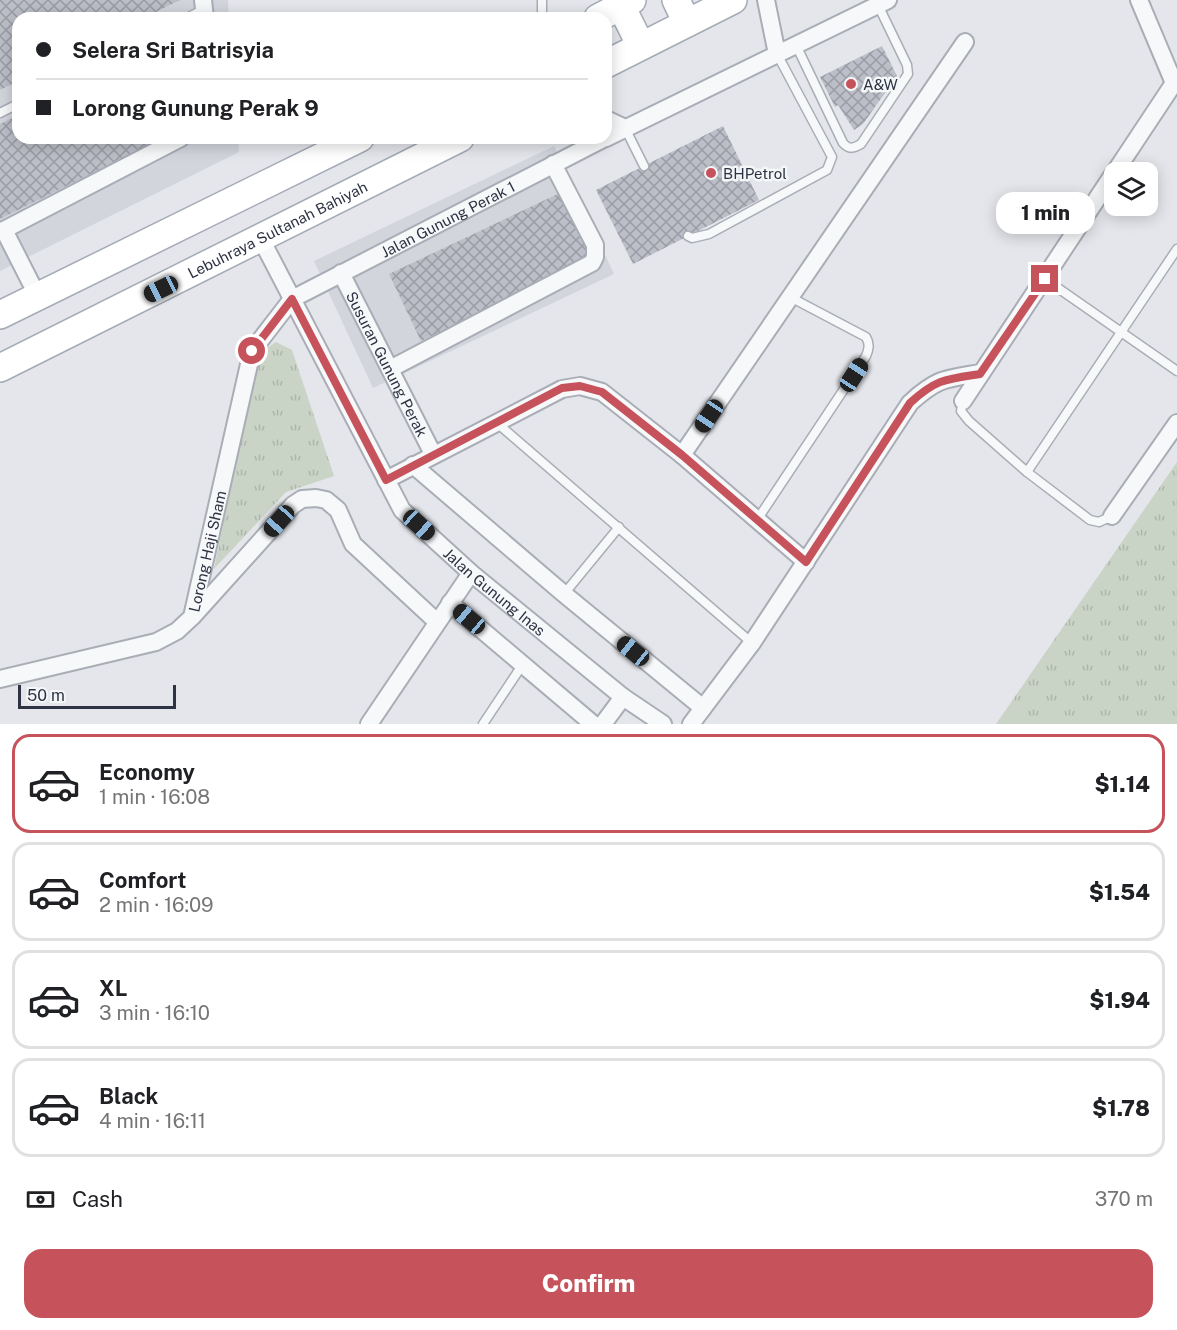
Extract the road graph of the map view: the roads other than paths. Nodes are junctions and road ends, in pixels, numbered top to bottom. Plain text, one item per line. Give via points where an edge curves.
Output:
1 (732, 0) edge
2 (766, 0) edge
3 (1139, 0) edge
4 (883, 2) edge
5 (617, 8) edge
6 (682, 11) edge
7 (965, 42) dead end
8 (796, 45) junction
9 (641, 46) junction
10 (777, 54) junction
11 (612, 61) edge
12 (1176, 84) edge
13 (612, 121) edge
14 (625, 128) junction
15 (612, 135) edge
16 (169, 144) edge
17 (348, 144) edge
18 (448, 144) edge
19 (594, 144) edge
20 (1123, 162) edge
21 (553, 164) junction
22 (644, 166) dead end
23 (1104, 190) edge
24 (2, 231) edge
25 (688, 236) dead end
26 (261, 239) junction
27 (1177, 249) edge
28 (341, 273) junction
29 (1045, 279) junction
30 (38, 297) junction
31 (790, 297) junction
32 (292, 299) junction
33 (0, 315) edge
34 (1122, 331) junction
35 (0, 368) edge
36 (390, 369) junction
37 (1177, 371) edge
38 (980, 374) junction
39 (963, 400) joint
40 (497, 422) junction
41 (1177, 423) edge
42 (433, 454) junction
43 (682, 455) junction
44 (413, 465) junction
45 (1027, 472) junction
46 (386, 480) junction
47 (1112, 516) joint
48 (757, 520) junction
49 (619, 527) junction
50 (806, 562) junction
51 (471, 573) junction
52 (564, 594) junction
53 (450, 603) junction
54 (192, 617) junction
55 (437, 622) junction
56 (752, 643) junction
57 (523, 664) junction
58 (0, 679) edge
59 (623, 696) junction
60 (703, 708) junction
61 (369, 724) edge
62 (483, 724) edge
63 (593, 724) edge
64 (603, 724) edge
65 (663, 724) edge
66 (691, 724) edge

1 - 6 main road
2 - 10 street
3 - 12 street
4 - 8 street, Jalan Gunung Perak 1
4 - 8 lane via 908,74 861,144 854,148 843,143
5 - 9 main road
6 - 9 main road
7 - 31 street
8 - 10 street, Jalan Gunung Perak 1
9 - 11 main road
10 - 14 street, Jalan Gunung Perak 1
10 - 25 lane via 832,157 827,170 709,234
12 - 20 street
13 - 14 street
14 - 15 street, Jalan Gunung Perak 1
14 - 22 lane
16 - 24 street
17 - 30 main road
18 - 26 main road, Lebuhraya Sultanah Bahiyah
19 - 21 street, Jalan Gunung Perak 1
21 - 28 street, Jalan Gunung Perak 1
21 - 36 street via 595,245 596,257
23 - 29 street
24 - 30 street
26 - 32 street, Jalan Gunung Inas
26 - 35 main road, Lebuhraya Sultanah Bahiyah
27 - 34 lane
28 - 32 street, Jalan Gunung Perak 1
28 - 36 street, Susuran Gunung Perak
29 - 34 lane
29 - 38 street
30 - 33 main road
31 - 43 street
31 - 48 lane via 866,337 869,349
32 - 46 street, Jalan Gunung Inas
32 - 54 street, Lorong Haji Sham via 252,351
34 - 37 lane
34 - 45 lane
36 - 42 street, Susuran Gunung Perak
38 - 39 street
38 - 50 street via 942,380 910,403
39 - 45 lane via 962,411 969,421
40 - 42 street
40 - 43 street via 562,388 580,386 602,392
40 - 49 lane
41 - 47 street
42 - 44 street
43 - 48 street
44 - 46 street
44 - 52 street
45 - 47 lane via 1090,520 1099,522
46 - 51 street, Jalan Gunung Inas via 402,510
48 - 50 street
49 - 52 lane
49 - 56 lane
50 - 56 street
51 - 53 street
51 - 59 street, Jalan Gunung Inas
52 - 60 street
53 - 55 street
53 - 57 street
54 - 55 street via 293,505 302,499 316,498 326,500 338,510 353,544
54 - 58 street, Lorong Haji Sham via 156,642
55 - 61 street
56 - 60 street
57 - 62 lane
57 - 63 street
59 - 64 street
59 - 65 street, Jalan Gunung Inas
60 - 66 street

